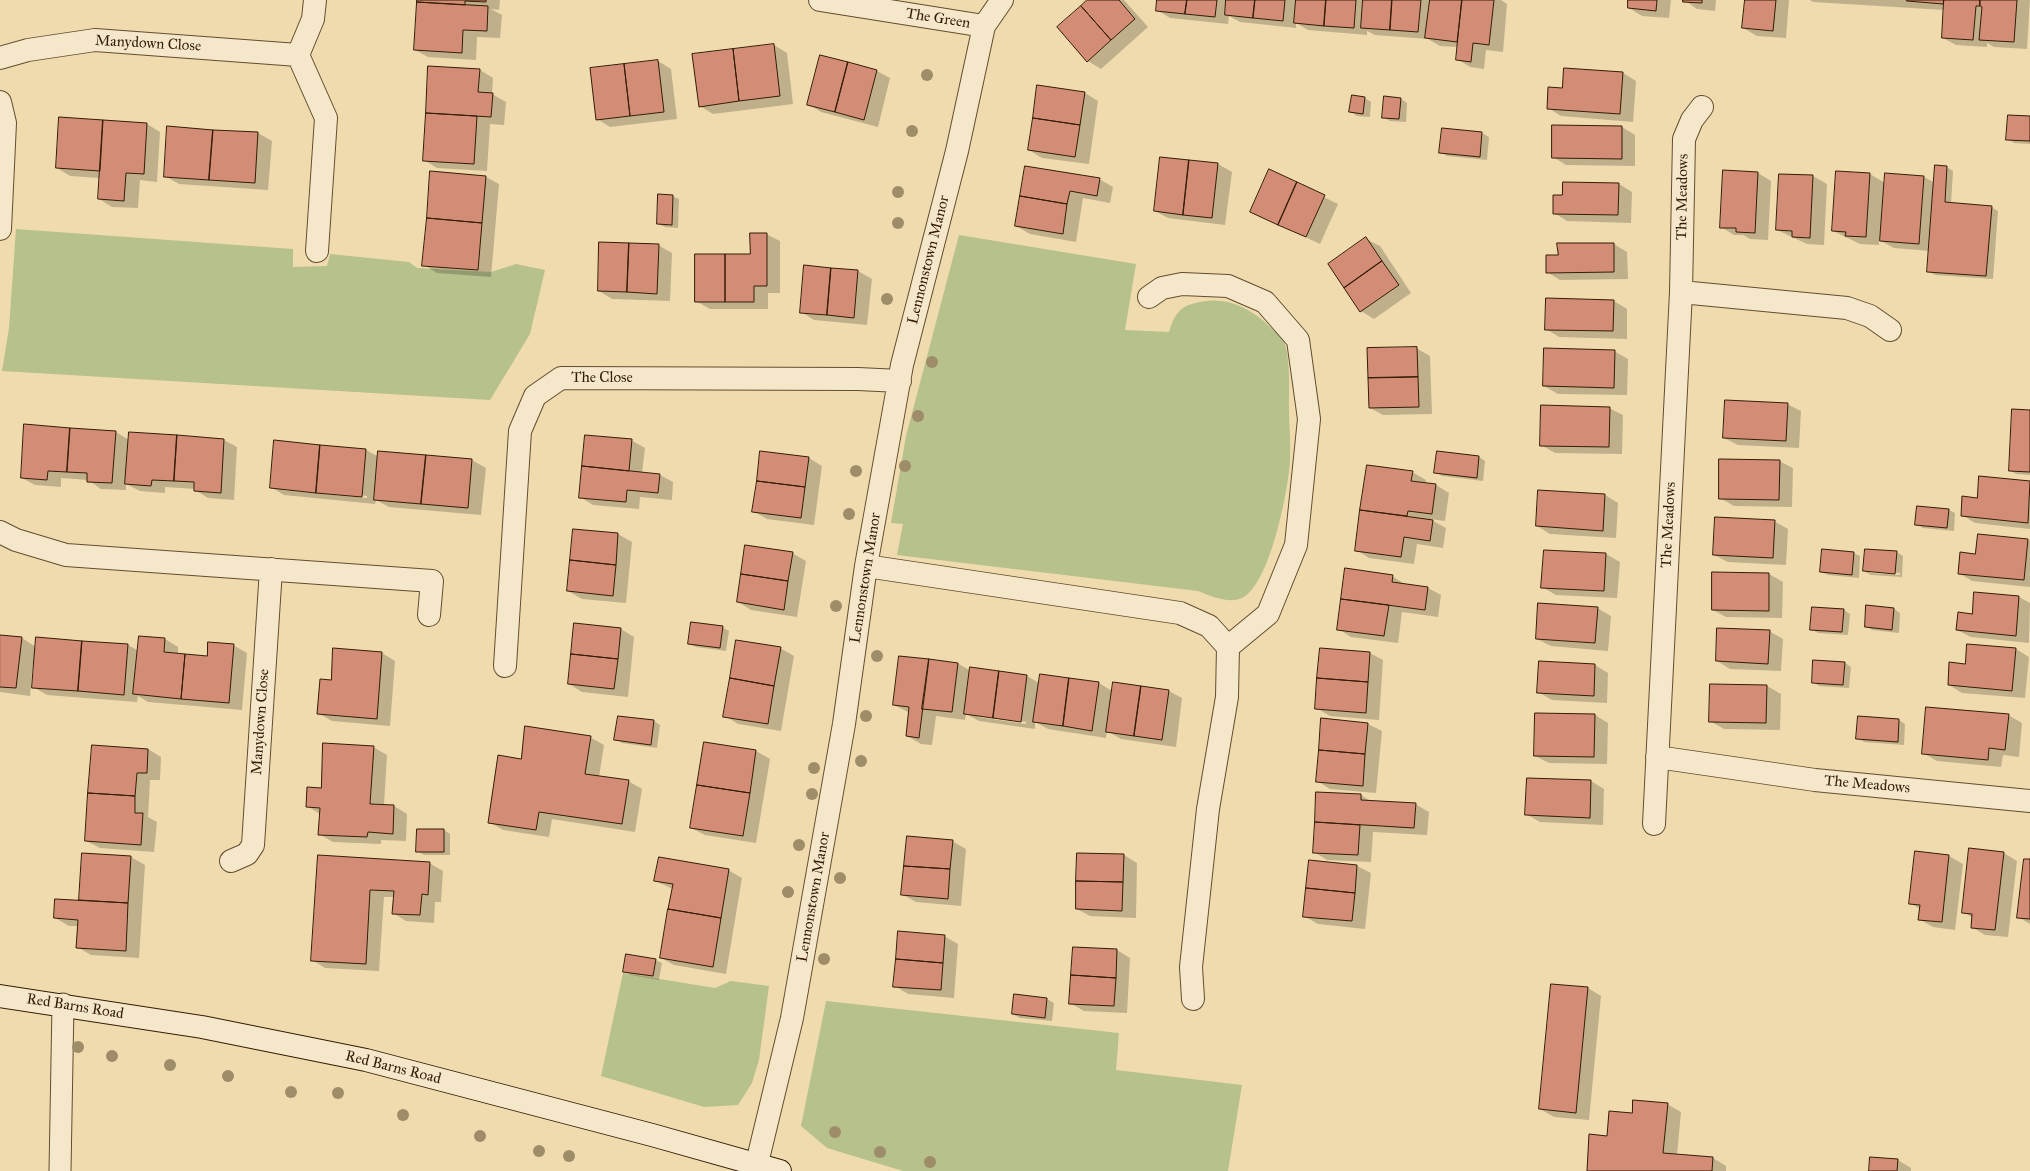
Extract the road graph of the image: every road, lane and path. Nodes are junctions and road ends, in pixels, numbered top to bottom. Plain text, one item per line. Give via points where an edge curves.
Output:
1 (315, 0) edge
2 (820, 0) edge
3 (1002, 0) edge
4 (984, 26) junction
5 (298, 55) junction
6 (0, 58) edge
7 (0, 102) edge
8 (1702, 107) dead end
9 (0, 229) edge
10 (317, 251) dead end
11 (1681, 292) junction
12 (1149, 296) dead end
13 (1890, 330) dead end
14 (900, 381) junction
15 (0, 532) edge
16 (866, 566) junction
17 (271, 569) junction
18 (429, 614) dead end
19 (1228, 647) junction
20 (505, 666) dead end
21 (1657, 757) junction
22 (2030, 802) edge
23 (1654, 824) dead end
24 (231, 862) dead end
25 (0, 996) edge
26 (1193, 999) dead end
27 (63, 1004) junction
28 (757, 1163) junction
29 (60, 1171) edge
30 (780, 1171) edge

1 - 5 street via 314,19
2 - 4 street, The Green
3 - 4 street, Lennonstown Manor
4 - 14 street, Lennonstown Manor via 957,151
5 - 6 street, Manydown Close via 95,40 28,50
5 - 10 street via 326,118
7 - 9 street via 5,123
8 - 11 street, The Meadows via 1692,120 1684,139
11 - 13 street via 1847,308 1870,316
11 - 21 street, The Meadows
12 - 19 street via 1162,288 1182,284 1228,286 1265,302 1298,340 1309,419 1296,545 1268,614
14 - 16 street, Lennonstown Manor
14 - 20 street, The Close via 561,378 535,396 520,431
15 - 17 street via 16,540 66,555
16 - 19 street via 1180,613 1209,626
16 - 28 street, Lennonstown Manor via 844,724 794,1011
17 - 18 street via 432,581
17 - 24 street, Manydown Close via 253,845 247,854
19 - 26 street via 1227,697 1208,809 1191,967
21 - 22 street, The Meadows via 1815,780
21 - 23 street, The Meadows
25 - 27 street, Red Barns Road
27 - 28 street, Red Barns Road via 202,1027 366,1060
27 - 29 lane
28 - 30 street, Red Barns Road

